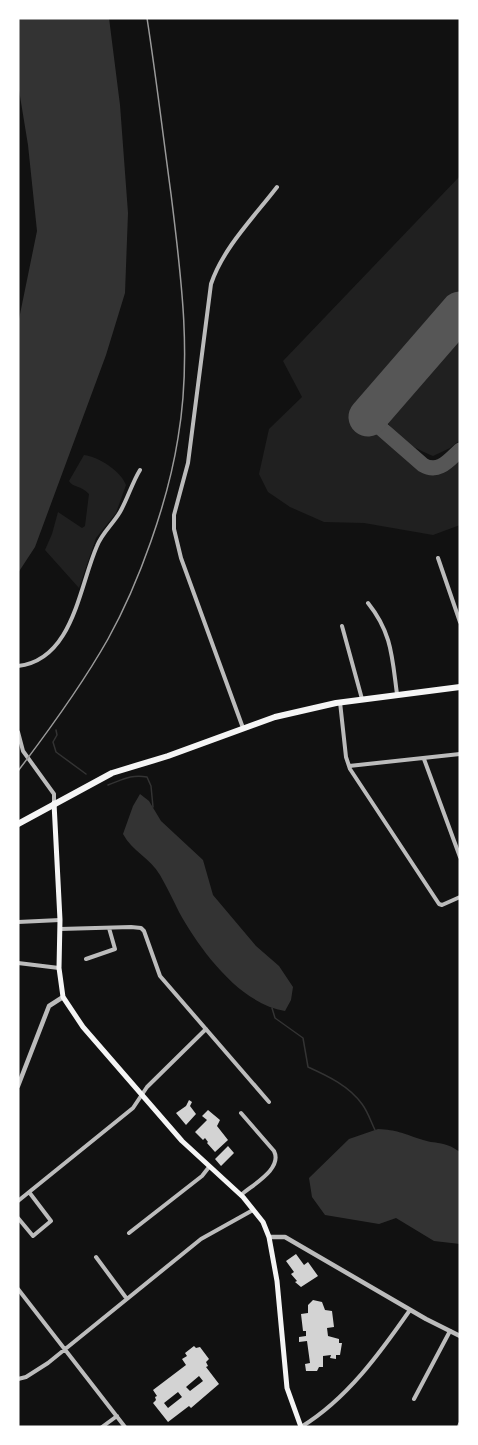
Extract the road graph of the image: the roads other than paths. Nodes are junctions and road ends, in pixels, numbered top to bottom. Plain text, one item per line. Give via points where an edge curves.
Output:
1 (277, 187) dead end
2 (140, 470) dead end
3 (438, 558) dead end
4 (368, 603) dead end
5 (460, 622) edge
6 (342, 626) dead end
7 (18, 666) edge
8 (460, 687) edge
9 (397, 694) junction
10 (362, 699) junction
11 (340, 702) junction
12 (243, 728) junction
13 (18, 732) edge
14 (19, 741) edge
15 (460, 754) edge
16 (424, 759) junction
17 (349, 766) junction
18 (54, 803) junction
19 (18, 824) edge
20 (460, 857) edge
21 (460, 897) edge
22 (60, 920) junction
23 (18, 922) edge
24 (108, 928) junction
25 (60, 929) junction
26 (86, 959) dead end
27 (18, 963) edge
28 (59, 968) junction
29 (63, 997) junction
30 (206, 1029) junction
31 (20, 1072) edge
32 (18, 1086) edge
33 (143, 1095) junction
34 (269, 1102) dead end
35 (241, 1113) dead end
36 (209, 1167) junction
37 (29, 1192) junction
38 (240, 1195) junction
39 (18, 1201) edge
40 (254, 1209) junction
41 (18, 1218) edge
42 (129, 1233) dead end
43 (269, 1237) junction
44 (96, 1257) dead end
45 (18, 1289) edge
46 (128, 1299) junction
47 (411, 1310) junction
48 (450, 1331) junction
49 (460, 1336) edge
50 (66, 1349) junction
51 (18, 1378) edge
52 (414, 1399) dead end
53 (117, 1416) junction
54 (102, 1427) edge
55 (125, 1427) edge
56 (301, 1427) edge

1 - 12 street via 224,257 212,284 188,463 174,515 181,558
2 - 7 street via 119,514 97,544 60,642 39,660
3 - 5 street
4 - 9 street via 389,639
6 - 10 street
8 - 9 highway
9 - 10 highway
10 - 11 highway
11 - 12 highway
11 - 17 street
12 - 18 highway via 118,770
13 - 14 street
14 - 18 street via 54,794
15 - 16 street
16 - 17 street
16 - 20 street
17 - 21 street via 439,904
18 - 19 highway
18 - 22 main road
22 - 23 street
22 - 25 main road
24 - 25 street
24 - 26 street via 115,949
24 - 30 street via 137,927 144,931 160,976
25 - 28 main road
27 - 28 street
28 - 29 main road
29 - 31 street via 49,1006
29 - 33 main road via 83,1027
30 - 33 street
30 - 34 street
31 - 32 street
33 - 36 main road
33 - 37 street via 120,1119
35 - 38 street via 274,1151 276,1159 273,1167
36 - 38 main road
36 - 42 street
37 - 39 street
37 - 41 street via 51,1221 33,1236
38 - 40 main road
40 - 43 main road
40 - 46 street via 201,1239
43 - 47 street via 285,1237
43 - 56 main road via 279,1293 287,1388
44 - 46 street
45 - 50 street
46 - 50 street
47 - 48 street
47 - 56 street via 350,1387
48 - 49 street
48 - 52 street
50 - 51 street via 35,1372
50 - 53 street
53 - 54 street
53 - 55 street

